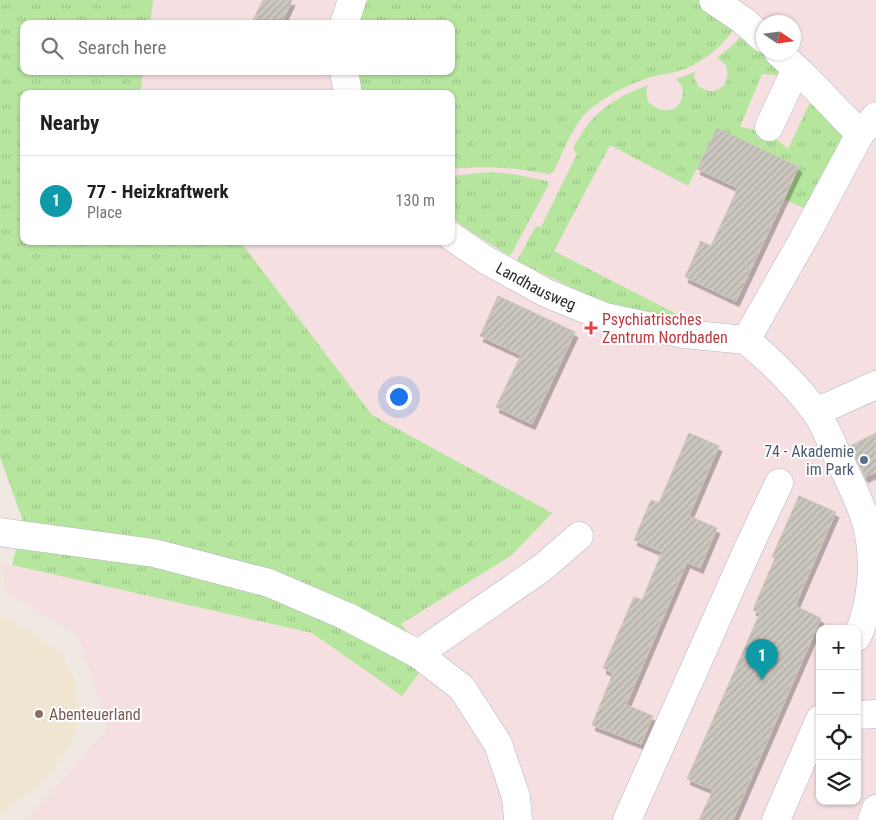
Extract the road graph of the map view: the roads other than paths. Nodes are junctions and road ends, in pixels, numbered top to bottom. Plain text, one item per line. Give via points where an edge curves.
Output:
1 (352, 0) edge
2 (713, 0) edge
3 (345, 20) edge
4 (756, 32) edge
5 (787, 61) edge
6 (345, 75) edge
7 (347, 90) edge
8 (868, 125) edge
9 (769, 127) dead end
10 (455, 239) edge
11 (746, 340) junction
12 (876, 385) edge
13 (816, 412) junction
14 (779, 483) dead end
15 (0, 532) edge
16 (579, 536) dead end
17 (861, 626) edge
18 (418, 654) junction
19 (876, 714) edge
20 (861, 715) edge
21 (816, 727) edge
22 (876, 809) edge
23 (518, 820) edge
24 (627, 820) edge
25 (776, 820) edge
26 (872, 820) edge

1 - 3 lane
2 - 4 lane
5 - 8 lane
5 - 9 lane
6 - 7 lane
8 - 11 lane
10 - 11 lane, Landhausweg via 546,293 605,317 684,334
11 - 13 lane
12 - 13 lane
13 - 17 lane via 867,523 871,589
14 - 24 lane
15 - 18 lane via 154,553 270,583 346,616
16 - 18 lane via 542,568
18 - 23 lane via 462,688 498,744 516,797
19 - 20 lane
21 - 25 lane
22 - 26 lane

